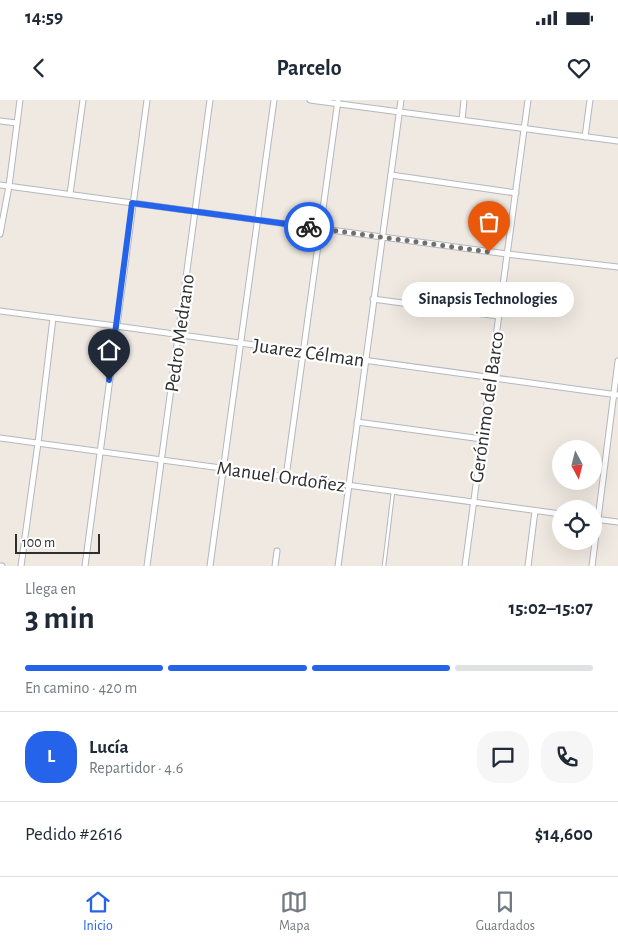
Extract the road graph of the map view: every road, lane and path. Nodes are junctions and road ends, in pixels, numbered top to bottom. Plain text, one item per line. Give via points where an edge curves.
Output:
1 (20, 100) edge
2 (83, 100) edge
3 (147, 100) edge
4 (210, 100) edge
5 (274, 100) edge
6 (310, 100) edge
7 (401, 100) edge
8 (464, 100) edge
9 (528, 100) edge
10 (590, 100) edge
11 (337, 102) edge
12 (399, 112) junction
13 (462, 120) junction
14 (0, 121) edge
15 (17, 123) junction
16 (524, 129) junction
17 (585, 137) junction
18 (618, 141) edge
19 (391, 174) junction
20 (0, 185) edge
21 (9, 186) junction
22 (516, 193) junction
23 (70, 194) junction
24 (132, 203) junction
25 (195, 211) junction
26 (258, 219) junction
27 (320, 228) junction
28 (0, 234) edge
29 (382, 237) junction
30 (507, 254) junction
31 (618, 268) edge
32 (374, 299) junction
33 (0, 311) edge
34 (498, 316) junction
35 (53, 318) junction
36 (116, 326) junction
37 (179, 335) junction
38 (241, 343) junction
39 (303, 352) junction
40 (365, 360) junction
41 (618, 361) edge
42 (491, 378) junction
43 (616, 395) edge
44 (357, 422) junction
45 (0, 438) edge
46 (482, 440) junction
47 (38, 443) junction
48 (100, 452) junction
49 (162, 460) junction
50 (224, 468) junction
51 (286, 477) junction
52 (349, 486) junction
53 (393, 492) junction
54 (599, 500) edge
55 (473, 502) junction
56 (535, 511) junction
57 (552, 513) edge
58 (602, 520) edge
59 (618, 522) edge
60 (277, 550) dead end
61 (593, 550) edge
62 (21, 566) edge
63 (85, 566) edge
64 (147, 566) edge
65 (210, 566) edge
66 (275, 566) edge
67 (338, 566) edge
68 (384, 566) edge
69 (465, 566) edge
70 (528, 566) edge
71 (592, 566) edge

1 - 15 street
2 - 23 street
3 - 24 street
4 - 25 street, Pedro Medrano
5 - 26 street
6 - 11 street
7 - 12 street
8 - 13 street
9 - 16 street, Gerónimo del Barco
10 - 17 street
11 - 12 street
11 - 27 street
12 - 13 street
12 - 19 street
13 - 16 street
14 - 15 street
15 - 21 street
16 - 17 street
16 - 22 street, Gerónimo del Barco
17 - 18 street
19 - 22 street
19 - 29 street
20 - 21 street
21 - 23 street
21 - 28 street
22 - 30 street, Gerónimo del Barco
23 - 24 street
24 - 25 street
24 - 36 street
25 - 26 street
25 - 37 street, Pedro Medrano
26 - 27 street
26 - 38 street
27 - 29 street
27 - 39 street
29 - 30 street
29 - 32 street
30 - 31 street
30 - 34 street, Gerónimo del Barco
32 - 34 street
32 - 40 street
33 - 35 street, Juarez Célman
34 - 42 street, Gerónimo del Barco
35 - 36 street, Juarez Célman
35 - 47 street
36 - 37 street, Juarez Célman
36 - 48 street
37 - 38 street, Juarez Célman
37 - 49 street, Pedro Medrano
38 - 39 street, Juarez Célman
38 - 50 street
39 - 40 street, Juarez Célman
39 - 51 street
40 - 42 street, Juarez Célman
40 - 44 street
41 - 43 street
42 - 43 street, Juarez Célman
42 - 46 street, Gerónimo del Barco
43 - 54 street
44 - 46 street
44 - 52 street
45 - 47 street, Manuel Ordoñez
46 - 55 street, Gerónimo del Barco
47 - 48 street, Manuel Ordoñez
47 - 62 street
48 - 49 street, Manuel Ordoñez
48 - 63 street
49 - 50 street, Manuel Ordoñez
49 - 64 street, Pedro Medrano
50 - 51 street, Manuel Ordoñez
50 - 65 street
51 - 52 street, Manuel Ordoñez
52 - 53 street, Manuel Ordoñez
52 - 67 street
53 - 55 street, Manuel Ordoñez
53 - 68 lane
55 - 56 street, Manuel Ordoñez
55 - 69 street, Gerónimo del Barco
56 - 57 street, Manuel Ordoñez
56 - 70 street
58 - 59 street
60 - 66 street
61 - 71 street

